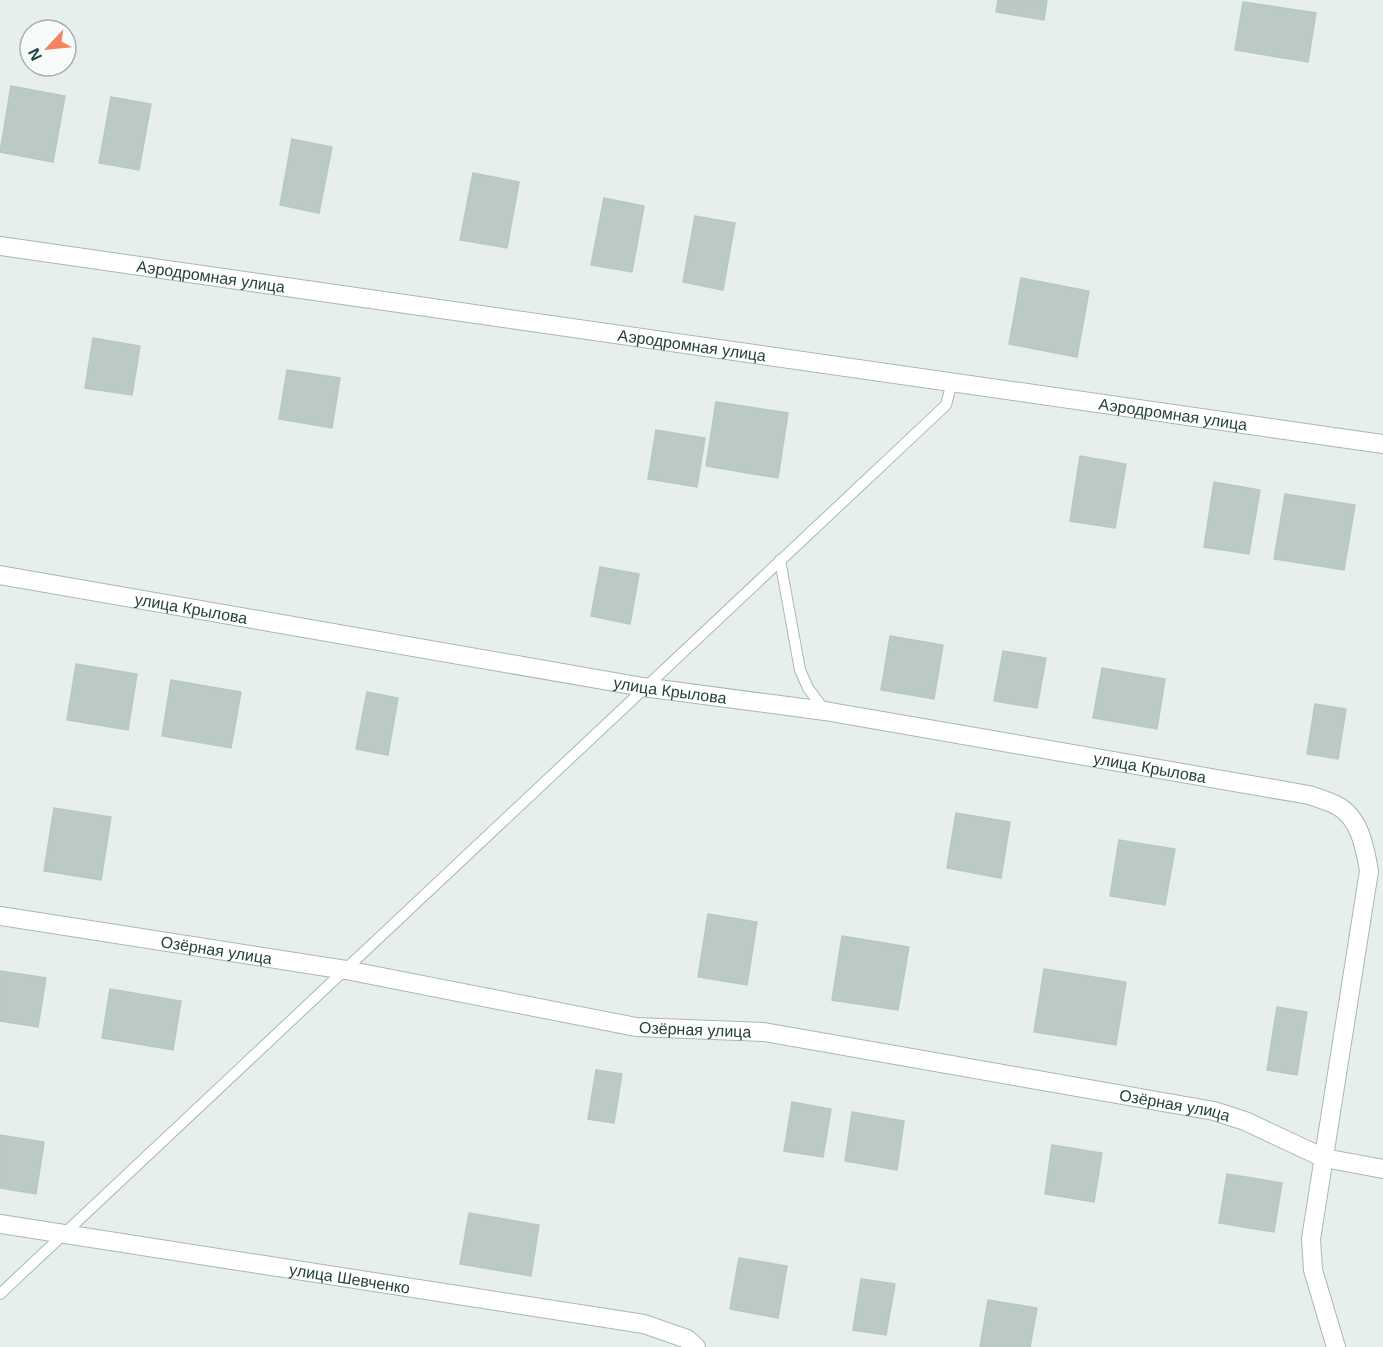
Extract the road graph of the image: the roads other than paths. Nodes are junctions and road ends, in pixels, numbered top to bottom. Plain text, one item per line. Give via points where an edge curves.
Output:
1 (0, 246) edge
2 (952, 382) junction
3 (1383, 444) edge
4 (780, 560) junction
5 (0, 575) edge
6 (643, 687) junction
7 (825, 711) junction
8 (0, 916) edge
9 (346, 970) junction
10 (1324, 1158) junction
11 (1383, 1169) edge
12 (0, 1224) edge
13 (62, 1234) junction
14 (0, 1294) edge
15 (696, 1347) edge
16 (1336, 1347) edge

1 - 2 street, Аэродромная улица
2 - 3 street, Аэродромная улица
2 - 4 lane via 946,405
4 - 6 lane
4 - 7 lane via 800,670
5 - 6 street, улица Крылова
6 - 7 street, улица Крылова
6 - 9 lane
7 - 10 street, улица Крылова via 1309,795 1338,805 1354,821 1370,871
8 - 9 street, Озёрная улица
9 - 10 street, Озёрная улица via 636,1026 764,1032 1214,1112 1245,1121
9 - 13 lane
10 - 11 street, Озёрная улица
10 - 16 street via 1311,1249 1313,1270
12 - 13 street, улица Шевченко
13 - 14 lane
13 - 15 street, улица Шевченко via 644,1324 687,1339

